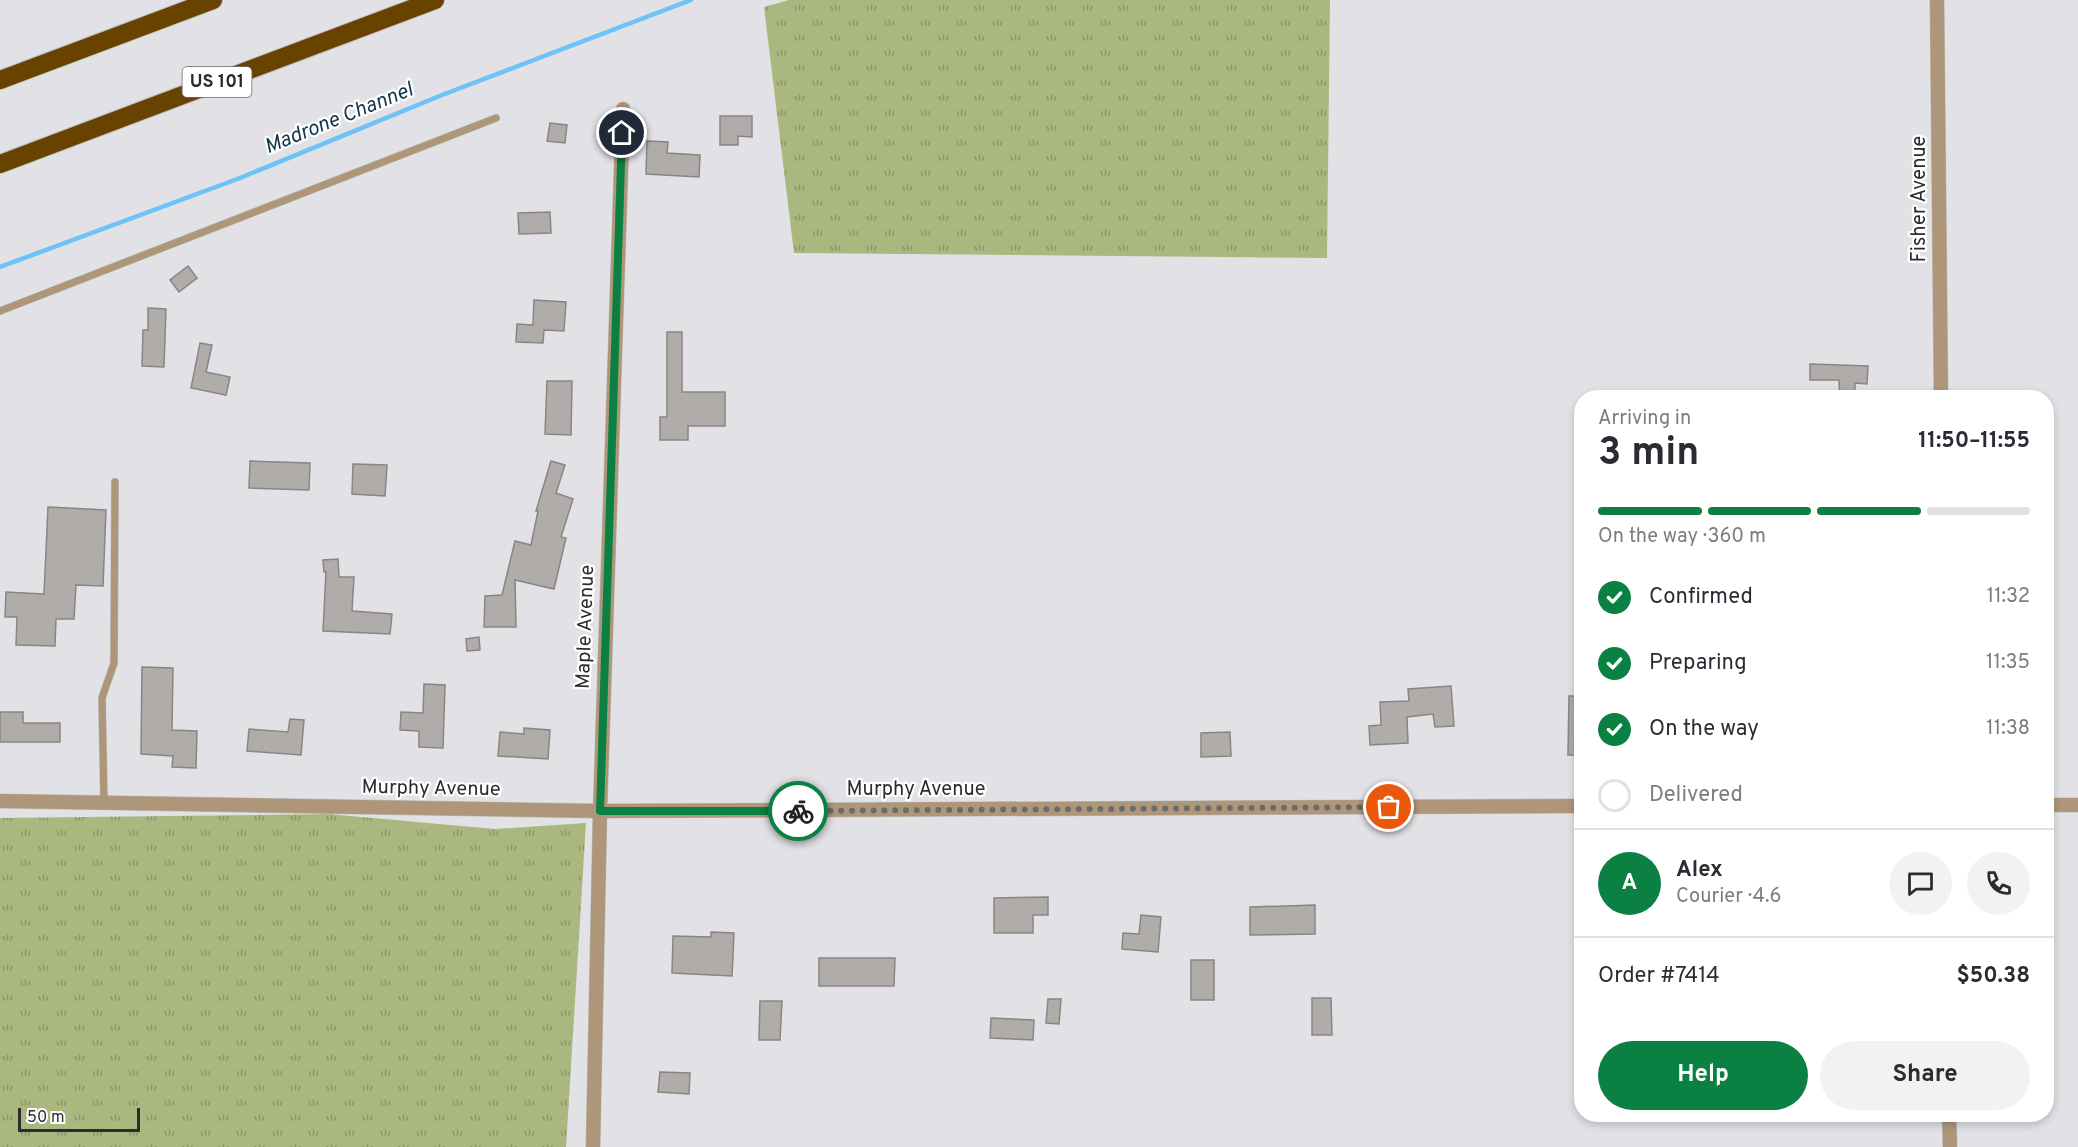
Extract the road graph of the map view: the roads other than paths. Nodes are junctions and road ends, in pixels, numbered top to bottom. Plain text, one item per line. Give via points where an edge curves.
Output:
1 (213, 0) edge
2 (435, 0) edge
3 (1937, 0) edge
4 (0, 80) edge
5 (623, 109) dead end
6 (496, 118) dead end
7 (0, 164) edge
8 (0, 311) edge
9 (1941, 390) edge
10 (115, 482) dead end
11 (0, 801) edge
12 (104, 803) junction
13 (2054, 805) edge
14 (2078, 805) edge
15 (1574, 806) edge
16 (600, 811) junction
17 (1949, 1122) edge
18 (593, 1147) edge
19 (1950, 1147) edge

1 - 4 highway
2 - 7 highway, US 101
3 - 9 street, Fisher Avenue
5 - 16 street, Maple Avenue
6 - 8 lane
10 - 12 lane via 114,663 102,698
11 - 12 street, Murphy Avenue
12 - 16 street, Murphy Avenue
13 - 14 street
15 - 16 street, Murphy Avenue
16 - 18 street, Maple Avenue
17 - 19 street

